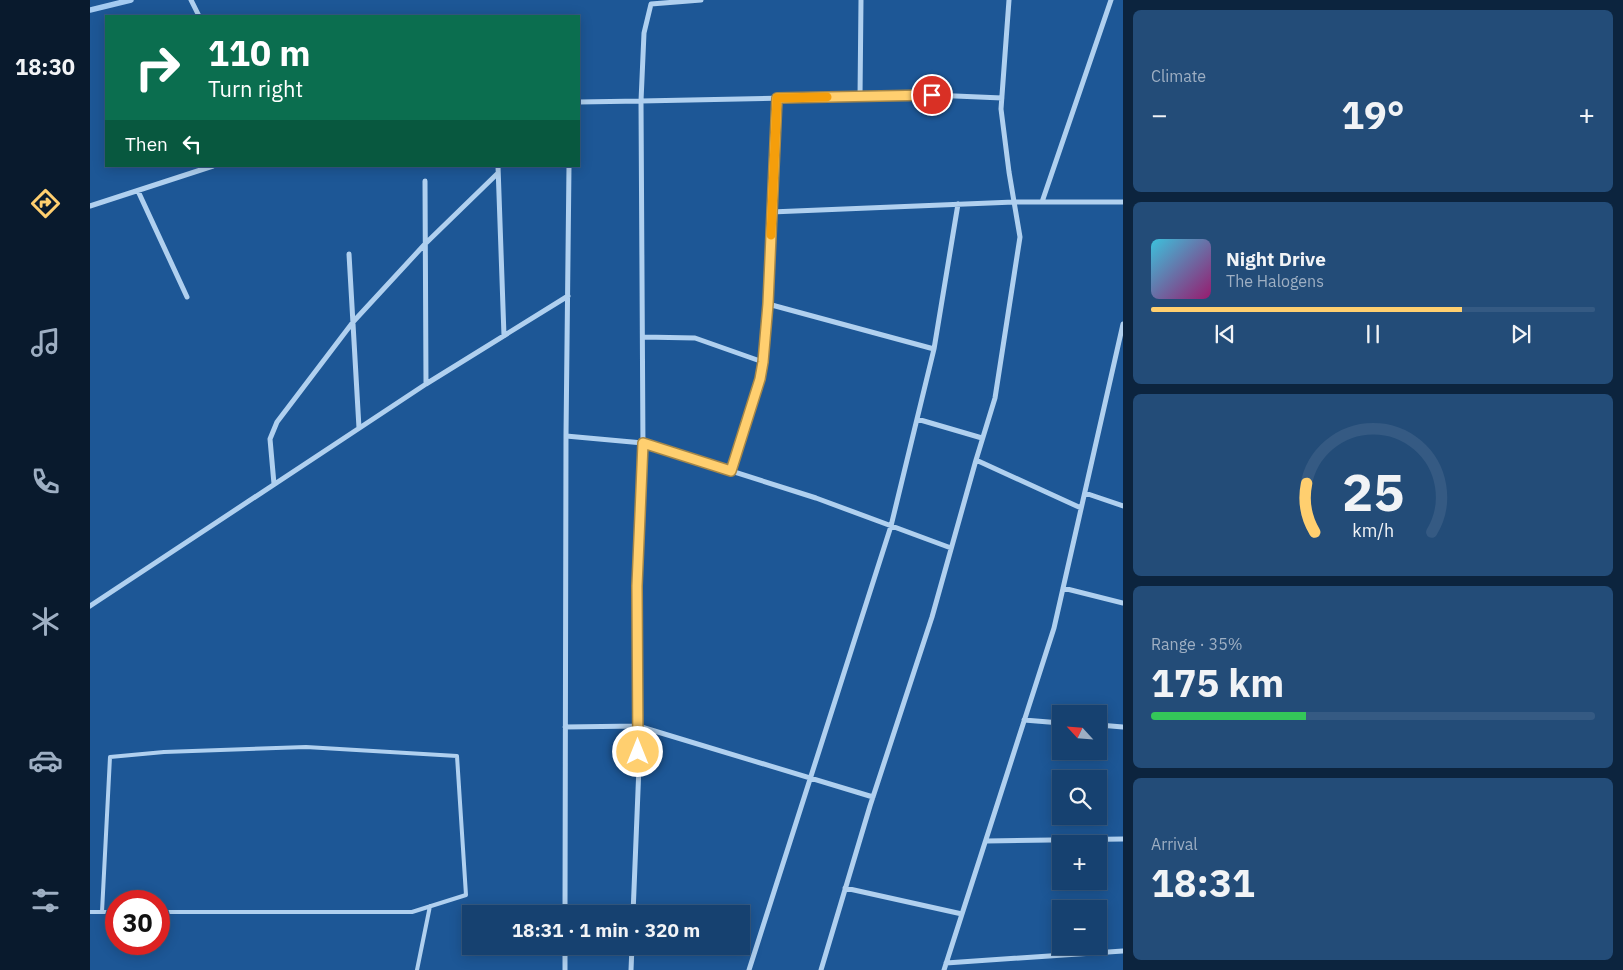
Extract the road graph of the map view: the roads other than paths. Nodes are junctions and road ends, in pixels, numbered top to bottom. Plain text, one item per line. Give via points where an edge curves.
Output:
1 (191, 0) edge
2 (701, 0) edge
3 (861, 0) edge
4 (1009, 0) edge
5 (1111, 0) edge
6 (198, 15) edge
7 (860, 97) junction
8 (777, 98) junction
9 (1002, 98) junction
10 (641, 101) junction
11 (580, 102) edge
12 (210, 167) edge
13 (498, 167) edge
14 (569, 167) edge
15 (498, 173) junction
16 (425, 181) dead end
17 (138, 191) junction
18 (1014, 202) junction
19 (1042, 202) junction
20 (1123, 202) edge
21 (958, 204) junction
22 (90, 206) edge
23 (771, 212) junction
24 (425, 244) junction
25 (349, 254) dead end
26 (568, 296) junction
27 (187, 297) dead end
28 (768, 304) junction
29 (353, 322) junction
30 (1123, 324) edge
31 (504, 336) junction
32 (643, 337) junction
33 (934, 349) junction
34 (763, 362) junction
35 (426, 384) junction
36 (917, 420) junction
37 (359, 428) junction
38 (566, 436) junction
39 (982, 438) junction
40 (643, 443) junction
41 (976, 460) junction
42 (731, 471) junction
43 (274, 484) junction
44 (1085, 493) junction
45 (1123, 506) edge
46 (1081, 508) junction
47 (891, 526) junction
48 (951, 548) junction
49 (1063, 588) junction
50 (1123, 604) edge
51 (90, 606) edge
52 (1024, 720) junction
53 (1052, 722) edge
54 (638, 726) junction
55 (1108, 726) edge
56 (565, 727) junction
57 (1123, 727) edge
58 (810, 778) junction
59 (873, 797) junction
60 (1123, 840) edge
61 (986, 841) junction
62 (845, 888) junction
63 (565, 905) edge
64 (633, 905) edge
65 (430, 906) junction
66 (90, 912) edge
67 (102, 912) joint
68 (170, 912) edge
69 (962, 914) junction
70 (1123, 951) edge
71 (565, 955) edge
72 (632, 955) edge
73 (946, 963) junction
74 (417, 970) edge
75 (565, 970) edge
76 (631, 970) edge
77 (749, 970) edge
78 (821, 970) edge
79 (944, 970) edge

1 - 6 street
2 - 10 street via 650,4 644,33
3 - 7 street
4 - 9 street
5 - 19 street
7 - 8 street
7 - 9 street via 932,95
8 - 10 street
8 - 23 street
9 - 18 street
10 - 11 street
10 - 32 street
12 - 17 street
13 - 15 street
14 - 26 street
15 - 24 street
15 - 31 street
16 - 24 street
17 - 22 street
17 - 27 street
18 - 19 street
18 - 21 street
18 - 39 street via 1020,237 995,398
19 - 20 street
21 - 23 street
21 - 33 street
23 - 28 street
24 - 29 street
24 - 35 street
25 - 29 street
26 - 31 street
26 - 38 street
28 - 33 street
28 - 34 street
29 - 37 street
29 - 43 street via 277,422 270,440
30 - 44 street
31 - 35 street
32 - 34 street via 695,338
32 - 40 street
33 - 36 street
34 - 42 street
35 - 37 street
36 - 39 street
36 - 47 street
37 - 43 street
38 - 40 street
38 - 56 street
39 - 41 street
40 - 42 street
40 - 54 street via 637,586
41 - 46 street
41 - 48 street
42 - 47 street
43 - 51 street
44 - 45 street
44 - 46 street
46 - 49 street
47 - 48 street
47 - 58 street
48 - 59 street
49 - 50 street
49 - 52 street via 1054,628
52 - 53 street
52 - 61 street
54 - 56 street
54 - 58 street
54 - 64 street
55 - 57 street
56 - 63 street
58 - 59 street
58 - 77 street
59 - 62 street
60 - 61 street
61 - 69 street
62 - 69 street
62 - 78 street
65 - 67 lane via 466,895 457,756 306,747 110,757
65 - 68 lane via 412,912
65 - 74 lane
66 - 67 lane
69 - 73 street
70 - 73 street
71 - 75 street
72 - 76 street
73 - 79 street

